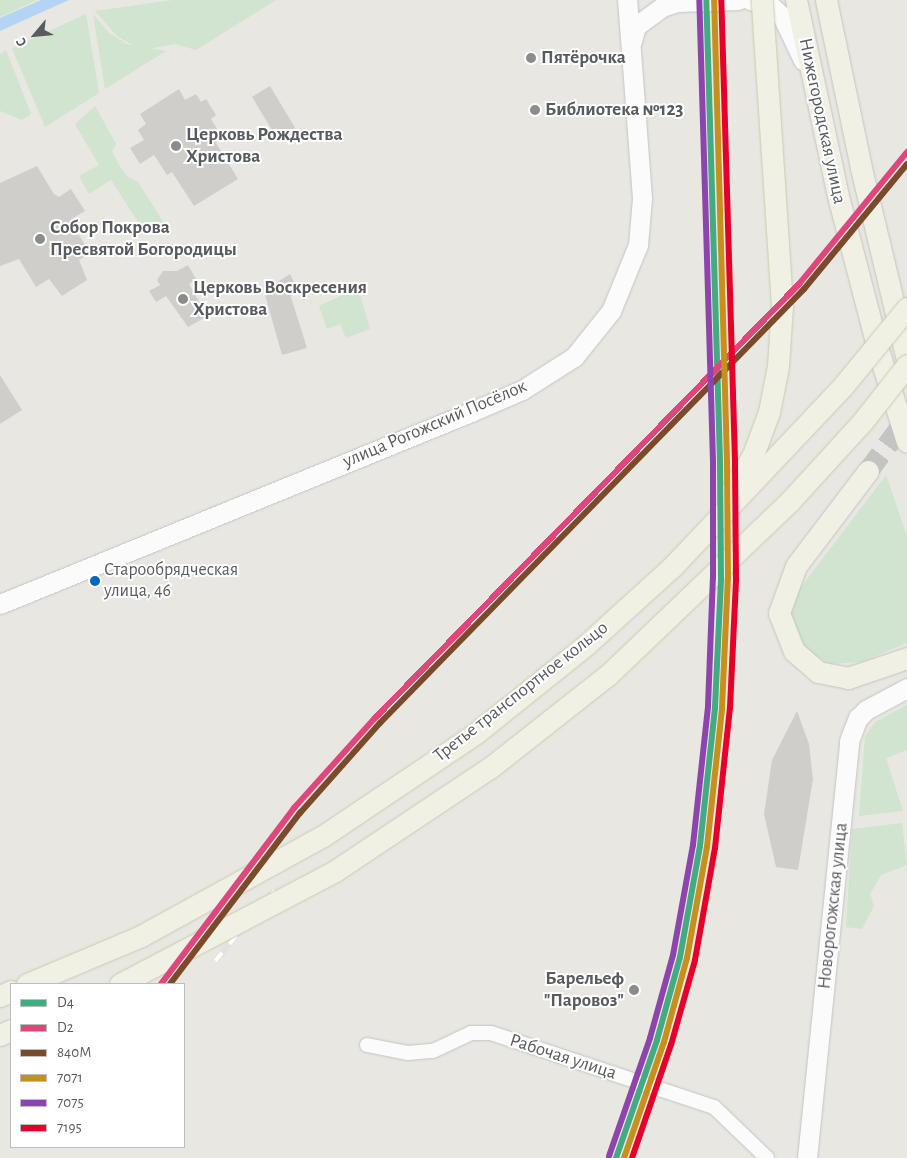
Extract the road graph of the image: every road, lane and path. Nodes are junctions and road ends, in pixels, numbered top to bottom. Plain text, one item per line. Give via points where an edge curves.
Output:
1 (628, 0) edge
2 (738, 0) edge
3 (749, 0) edge
4 (762, 0) edge
5 (796, 0) edge
6 (826, 0) edge
7 (632, 45) junction
8 (811, 82) junction
9 (878, 244) junction
10 (907, 308) edge
11 (907, 316) edge
12 (907, 359) edge
13 (907, 365) edge
14 (907, 442) edge
15 (868, 472) tunnel mouth
16 (672, 567) junction
17 (0, 604) edge
18 (907, 658) edge
19 (907, 688) edge
20 (29, 983) edge
21 (122, 983) edge
22 (367, 1045) dead end
23 (746, 1138) junction
24 (806, 1156) edge
25 (753, 1158) edge
26 (767, 1158) edge

1 - 7 street, улица Рогожский Посёлок
2 - 7 street via 677,2 662,7 636,26
3 - 8 street via 772,7 782,16
4 - 16 main road, bridge via 782,305 778,366 769,412 753,455 724,504
5 - 8 main road, Нижегородская улица
6 - 9 main road, Нижегородская улица
7 - 17 street, улица Рогожский Посёлок via 642,198 638,246 611,311 574,357 522,390 488,405
8 - 14 main road, Нижегородская улица via 857,271
9 - 11 main road
9 - 12 main road, Нижегородская улица
10 - 16 main road, Третье транспортное кольцо, bridge via 843,386
13 - 21 main road, Третье транспортное кольцо, bridge via 863,421 790,501 608,675 491,767 335,871
15 - 18 main road via 796,566 779,613 794,651 818,672 848,678
16 - 20 main road, Третье транспортное кольцо, bridge via 586,645 476,733 323,836 141,936
19 - 24 street, Новорогожская улица via 866,710 858,718 849,740
22 - 23 street, Рабочая улица via 408,1053 433,1051 471,1033 491,1033 714,1107
23 - 25 street
23 - 26 street, Рабочая улица

